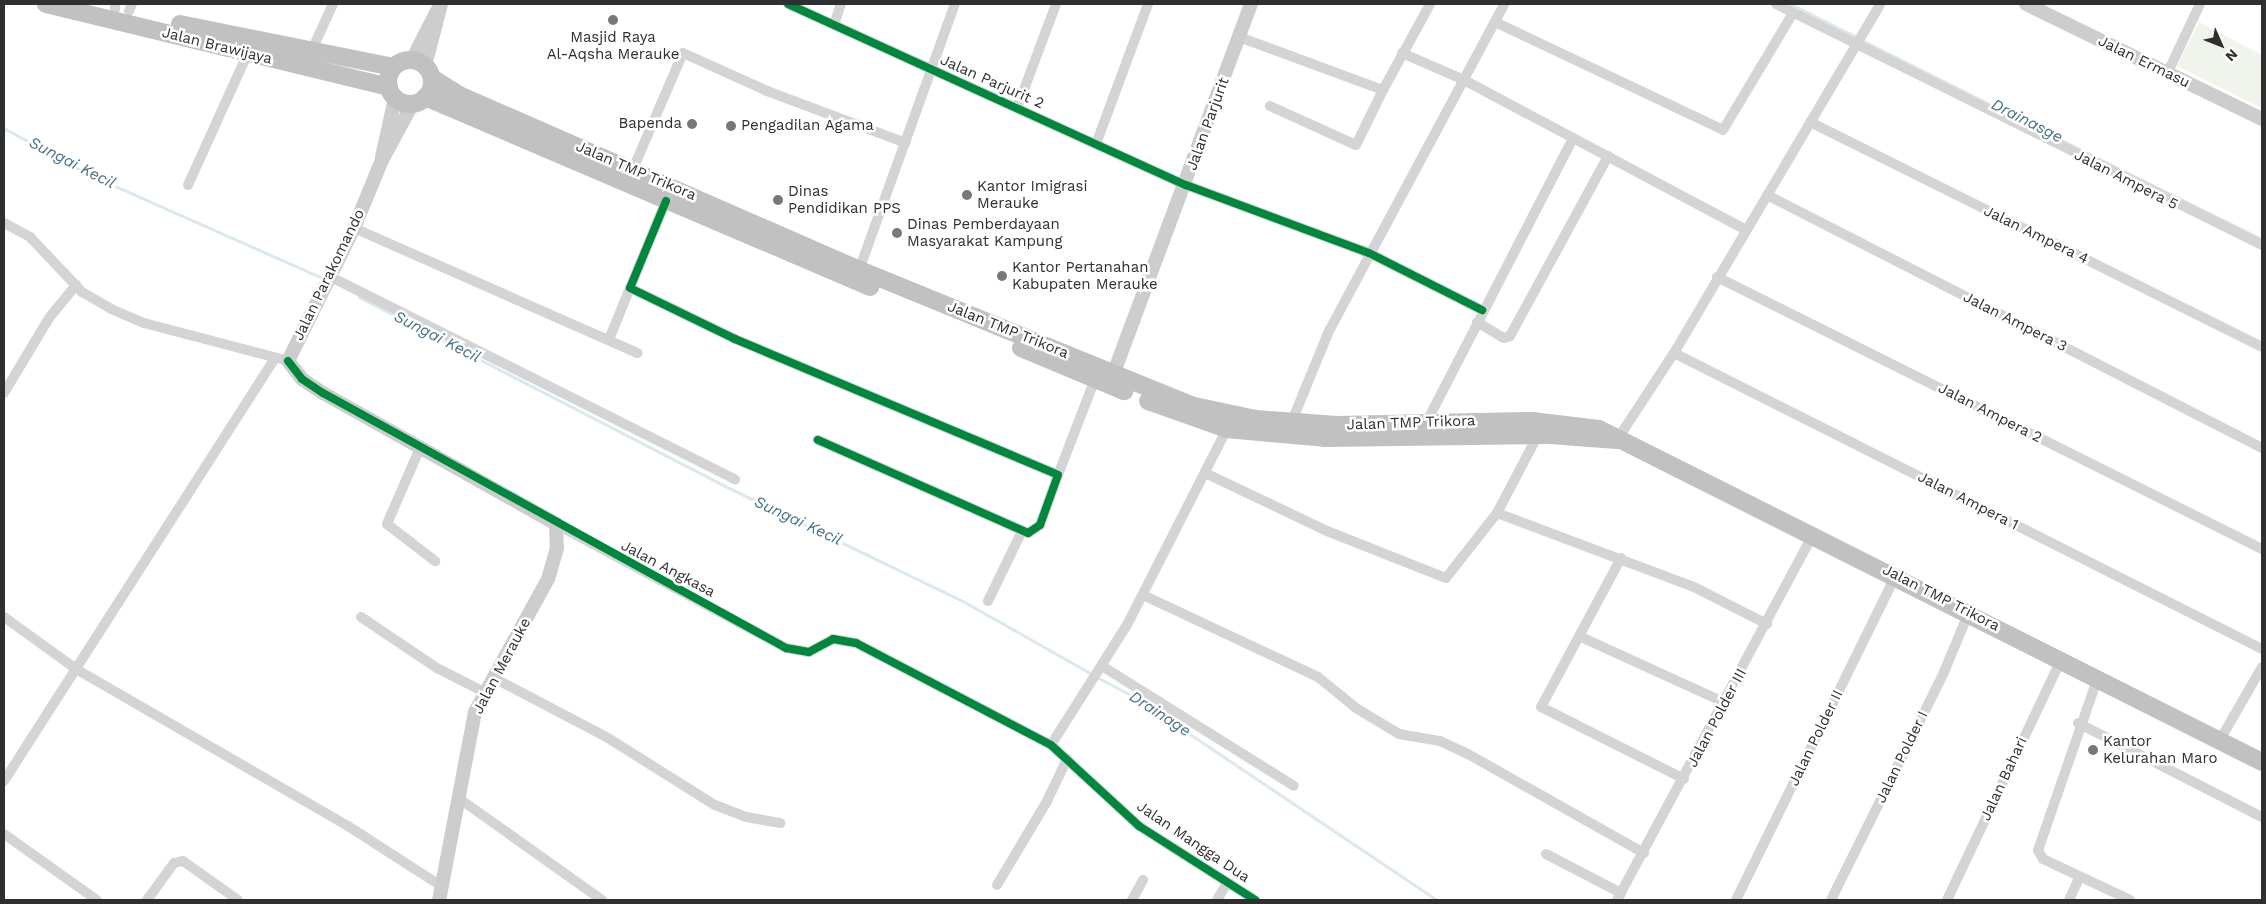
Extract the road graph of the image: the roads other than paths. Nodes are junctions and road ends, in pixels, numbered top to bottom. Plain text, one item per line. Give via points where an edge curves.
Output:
1 (46, 4) edge
2 (95, 4) edge
3 (334, 4) edge
4 (788, 4) edge
5 (841, 4) edge
6 (955, 4) edge
7 (1056, 4) edge
8 (1148, 4) edge
9 (1251, 4) edge
10 (1430, 4) edge
11 (1504, 4) edge
12 (1776, 4) edge
13 (1880, 4) edge
14 (2026, 4) edge
15 (2200, 4) edge
16 (440, 6) edge
17 (123, 7) edge
18 (1793, 13) junction
19 (1495, 22) junction
20 (834, 25) junction
21 (1239, 37) junction
22 (1855, 47) junction
23 (310, 52) junction
24 (1402, 53) junction
25 (248, 54) junction
26 (394, 67) junction
27 (423, 68) junction
28 (931, 69) junction
29 (2167, 74) junction
30 (1464, 80) junction
31 (1383, 90) junction
32 (392, 92) junction
33 (419, 100) junction
34 (1270, 106) dead end
35 (1017, 108) junction
36 (2262, 119) edge
37 (1810, 122) junction
38 (1573, 138) junction
39 (906, 143) junction
40 (1096, 144) junction
41 (1608, 156) junction
42 (382, 160) junction
43 (641, 179) junction
44 (188, 185) dead end
45 (1186, 185) junction
46 (1767, 195) junction
47 (666, 201) junction
48 (4, 223) edge
49 (354, 228) junction
50 (1746, 230) junction
51 (2262, 245) edge
52 (1369, 253) junction
53 (857, 276) junction
54 (1718, 277) junction
55 (329, 281) junction
56 (76, 285) junction
57 (630, 288) junction
58 (1482, 310) junction
59 (1476, 322) junction
60 (610, 337) junction
61 (2262, 347) edge
62 (638, 353) dead end
63 (1674, 353) junction
64 (282, 359) junction
65 (1106, 379) junction
66 (4, 393) edge
67 (1292, 421) junction
68 (1227, 429) junction
69 (1422, 430) junction
70 (1538, 435) junction
71 (818, 440) dead end
72 (1617, 440) junction
73 (420, 448) junction
74 (2262, 448) edge
75 (1205, 473) junction
76 (1058, 475) junction
77 (736, 479) dead end
78 (1496, 513) junction
79 (556, 524) junction
80 (1022, 531) junction
81 (1813, 535) junction
82 (2262, 550) edge
83 (1621, 558) junction
84 (435, 561) dead end
85 (1896, 575) junction
86 (1143, 595) junction
87 (988, 601) dead end
88 (1968, 612) junction
89 (4, 617) edge
90 (361, 617) dead end
91 (1767, 624) junction
92 (1581, 637) junction
93 (2262, 649) edge
94 (2062, 658) junction
95 (1100, 668) junction
96 (2262, 668) edge
97 (76, 669) junction
98 (492, 677) junction
99 (2098, 677) junction
100 (484, 692) junction
101 (1726, 702) junction
102 (2078, 723) junction
103 (2220, 740) junction
104 (1051, 744) junction
105 (1066, 759) junction
106 (2262, 762) edge
107 (1684, 779) junction
108 (4, 780) edge
109 (1294, 786) dead end
110 (457, 797) junction
111 (2262, 817) edge
112 (780, 823) dead end
113 (4, 834) edge
114 (1644, 853) junction
115 (1546, 854) dead end
116 (2080, 876) junction
117 (1143, 880) dead end
118 (1227, 883) junction
119 (997, 885) dead end
120 (441, 886) junction
121 (1619, 896) edge
122 (97, 900) edge
123 (147, 900) edge
124 (238, 900) edge
125 (438, 900) edge
126 (602, 900) edge
127 (1132, 900) edge
128 (1217, 900) edge
129 (1254, 900) edge
130 (1736, 900) edge
131 (1831, 900) edge
132 (1947, 900) edge
133 (2069, 900) edge
134 (2130, 900) edge

1 - 25 highway, Jalan Brawijaya
2 - 17 highway, Jalan Brawijaya
3 - 23 street
4 - 20 street, Jalan Parjurit 2
5 - 20 street
6 - 28 street
7 - 35 street
8 - 40 street
9 - 21 street, Jalan Parjurit
10 - 24 street
11 - 19 street
12 - 18 street, Jalan Ampera 5
13 - 22 street
14 - 29 street, Jalan Ermasu
15 - 29 street
16 - 27 street
17 - 23 highway, Jalan Brawijaya
18 - 19 street via 1723,130
18 - 22 street, Jalan Ampera 5
19 - 30 street
20 - 28 street, Jalan Parjurit 2
21 - 31 street
21 - 45 street, Jalan Parjurit
22 - 37 street
22 - 51 street, Jalan Ampera 5
23 - 26 highway, Jalan Brawijaya
24 - 30 street
24 - 31 street
25 - 32 highway, Jalan Brawijaya
25 - 44 street
26 - 27 highway
26 - 32 highway
27 - 33 highway
27 - 43 highway, Jalan TMP Trikora via 458,95
28 - 35 street, Jalan Parjurit 2
28 - 39 street
29 - 36 street, Jalan Ermasu
30 - 38 street
30 - 52 street
31 - 34 street via 1356,145
32 - 33 highway, Jalan Brawijaya
32 - 42 street, Jalan Parakomando
33 - 42 street, Jalan Parakomando
33 - 43 highway, Jalan TMP Trikora
35 - 40 street, Jalan Parjurit 2
37 - 46 street
37 - 61 street, Jalan Ampera 4
38 - 41 street
38 - 58 street
39 - 43 street via 767,91 683,53
39 - 53 street
40 - 45 street, Jalan Parjurit 2
41 - 50 street
41 - 59 street via 1510,336 1504,338
42 - 49 street, Jalan Parakomando
43 - 47 highway, Jalan TMP Trikora
43 - 53 highway, Jalan TMP Trikora
45 - 52 street, Jalan Parjurit 2
45 - 65 street, Jalan Parjurit
46 - 50 street
46 - 74 street, Jalan Ampera 3
47 - 53 highway, Jalan TMP Trikora
47 - 57 street
48 - 56 street via 30,237
49 - 55 street, Jalan Parakomando
49 - 60 street
50 - 54 street
52 - 58 street, Jalan Parjurit 2
52 - 67 street via 1317,354
53 - 65 highway, Jalan TMP Trikora
53 - 65 highway, Jalan TMP Trikora via 990,336
54 - 63 street
54 - 82 street, Jalan Ampera 2
55 - 64 street, Jalan Parakomando
55 - 77 street
56 - 64 street via 95,300 134,319
56 - 66 street via 49,318
57 - 60 street
57 - 76 street via 735,339
58 - 59 street
59 - 69 street
60 - 62 street
63 - 72 street
63 - 93 street, Jalan Ampera 1
64 - 73 street, Jalan Angkasa via 312,386
64 - 97 street
65 - 67 highway, Jalan TMP Trikora via 1228,415
65 - 68 highway, Jalan TMP Trikora
65 - 76 street
67 - 69 highway, Jalan TMP Trikora
68 - 69 highway, Jalan TMP Trikora via 1325,438
68 - 75 street
69 - 70 highway, Jalan TMP Trikora
69 - 72 highway, Jalan TMP Trikora via 1563,423 1599,429
70 - 72 highway, Jalan TMP Trikora
70 - 78 street
71 - 80 street
72 - 81 highway, Jalan TMP Trikora
73 - 79 street, Jalan Angkasa
73 - 84 street via 387,524
75 - 78 street via 1326,531 1440,578 1453,573
75 - 86 street
76 - 80 street via 1040,525 1035,532
78 - 83 street
79 - 98 street, Jalan Merauke via 557,548 548,579
79 - 104 street, Jalan Angkasa via 786,648 809,652 834,639 856,643
80 - 87 street
81 - 85 highway, Jalan TMP Trikora
81 - 91 street, Jalan Polder III
83 - 91 street
83 - 92 street
85 - 88 highway, Jalan TMP Trikora
85 - 130 street, Jalan Polder II
86 - 95 street
86 - 114 street via 1318,677 1356,708 1400,734 1440,740 1468,754
88 - 94 highway, Jalan TMP Trikora
88 - 131 street, Jalan Polder I via 1944,672
89 - 97 street
90 - 100 street via 438,668
91 - 101 street, Jalan Polder III
92 - 101 street
92 - 107 street via 1541,707
94 - 99 highway, Jalan TMP Trikora
94 - 132 street, Jalan Bahari
95 - 104 street
95 - 109 street
96 - 103 street
97 - 108 street
97 - 120 street via 348,826
98 - 100 street, Jalan Merauke
98 - 112 street via 608,738 715,804
99 - 102 street
99 - 103 highway, Jalan TMP Trikora
100 - 110 street, Jalan Merauke via 470,730
101 - 107 street, Jalan Polder III
102 - 111 street
102 - 116 street via 2038,850 2043,859
103 - 106 highway, Jalan TMP Trikora
104 - 105 street, Jalan Mangga Dua
105 - 118 street, Jalan Mangga Dua via 1138,826
105 - 119 street via 1043,809
107 - 114 street, Jalan Polder III
110 - 120 street, Jalan Merauke
110 - 126 street
113 - 122 street
114 - 121 street, Jalan Polder III
115 - 121 street
116 - 133 street
116 - 134 street
117 - 127 street
118 - 128 street
118 - 129 street, Jalan Mangga Dua
120 - 125 street, Jalan Merauke
123 - 124 street via 174,863 183,861

